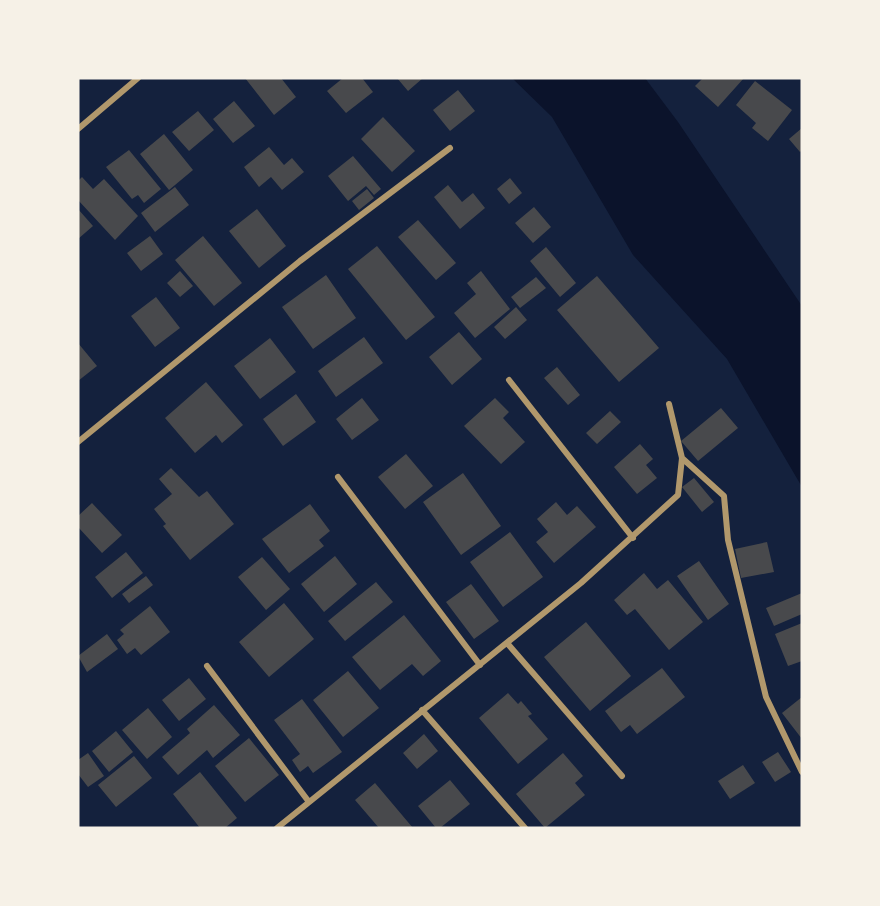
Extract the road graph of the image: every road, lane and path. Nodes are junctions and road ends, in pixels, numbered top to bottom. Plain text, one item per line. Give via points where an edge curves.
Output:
1 (138, 78) edge
2 (78, 129) edge
3 (450, 148) dead end
4 (509, 380) dead end
5 (669, 404) dead end
6 (78, 441) edge
7 (682, 458) junction
8 (338, 477) dead end
9 (633, 538) junction
10 (507, 643) junction
11 (480, 664) junction
12 (207, 666) dead end
13 (422, 710) junction
14 (802, 772) edge
15 (622, 776) dead end
16 (309, 802) junction
17 (277, 828) edge
18 (525, 828) edge

1 - 2 street
3 - 6 street via 300,261
4 - 9 street
5 - 7 street
7 - 9 street via 678,495
7 - 14 street via 724,496 728,540 766,697
8 - 11 street
9 - 10 street
10 - 11 street
10 - 15 street
11 - 13 street
12 - 16 street
13 - 16 street
13 - 18 street
16 - 17 street

